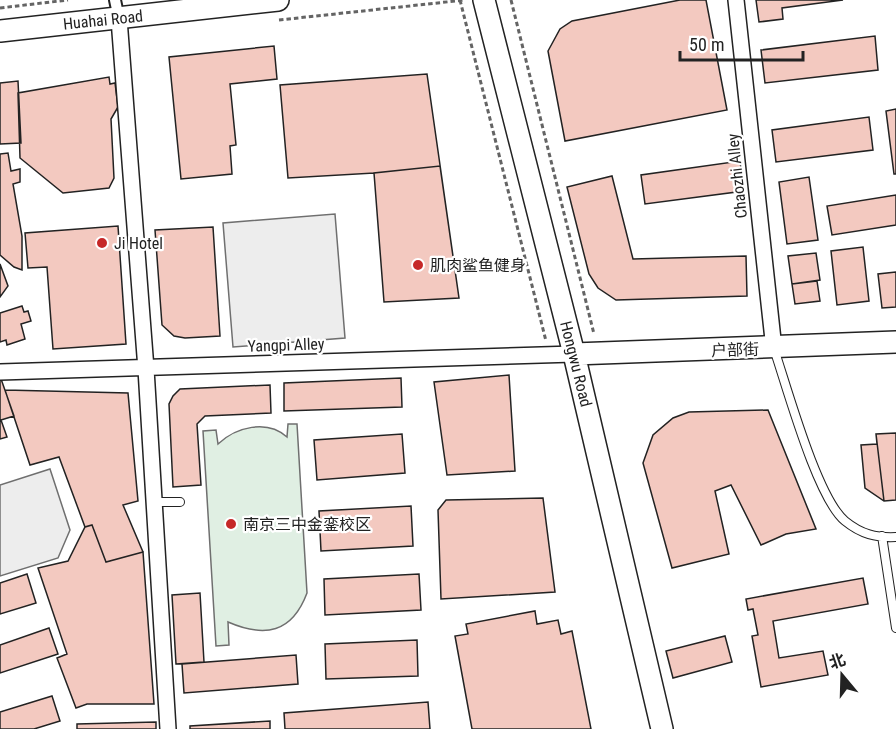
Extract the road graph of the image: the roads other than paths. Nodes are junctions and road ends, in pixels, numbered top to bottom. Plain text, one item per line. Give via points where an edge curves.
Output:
1 (278, 0) edge
2 (484, 0) edge
3 (736, 0) edge
4 (117, 9) edge
5 (0, 31) edge
6 (896, 342) edge
7 (774, 349) junction
8 (574, 354) junction
9 (146, 369) junction
10 (0, 372) edge
11 (153, 502) junction
12 (180, 502) dead end
13 (882, 536) junction
14 (896, 537) edge
15 (896, 628) edge
16 (168, 729) edge
17 (662, 729) edge

1 - 4 main road, Huahai Road
2 - 8 main road, Hongwu Road
3 - 7 street, Chaozhi Alley
4 - 5 main road, Huahai Road
4 - 9 street
6 - 7 main road, 户部街
7 - 8 main road, 户部街
7 - 13 lane via 818,479 843,520 867,536
8 - 9 street, Yangpi Alley
8 - 17 main road, Hongwu Road
9 - 10 street, Yangpi Alley
9 - 11 street
11 - 12 lane
11 - 16 street
13 - 14 lane
13 - 15 lane

